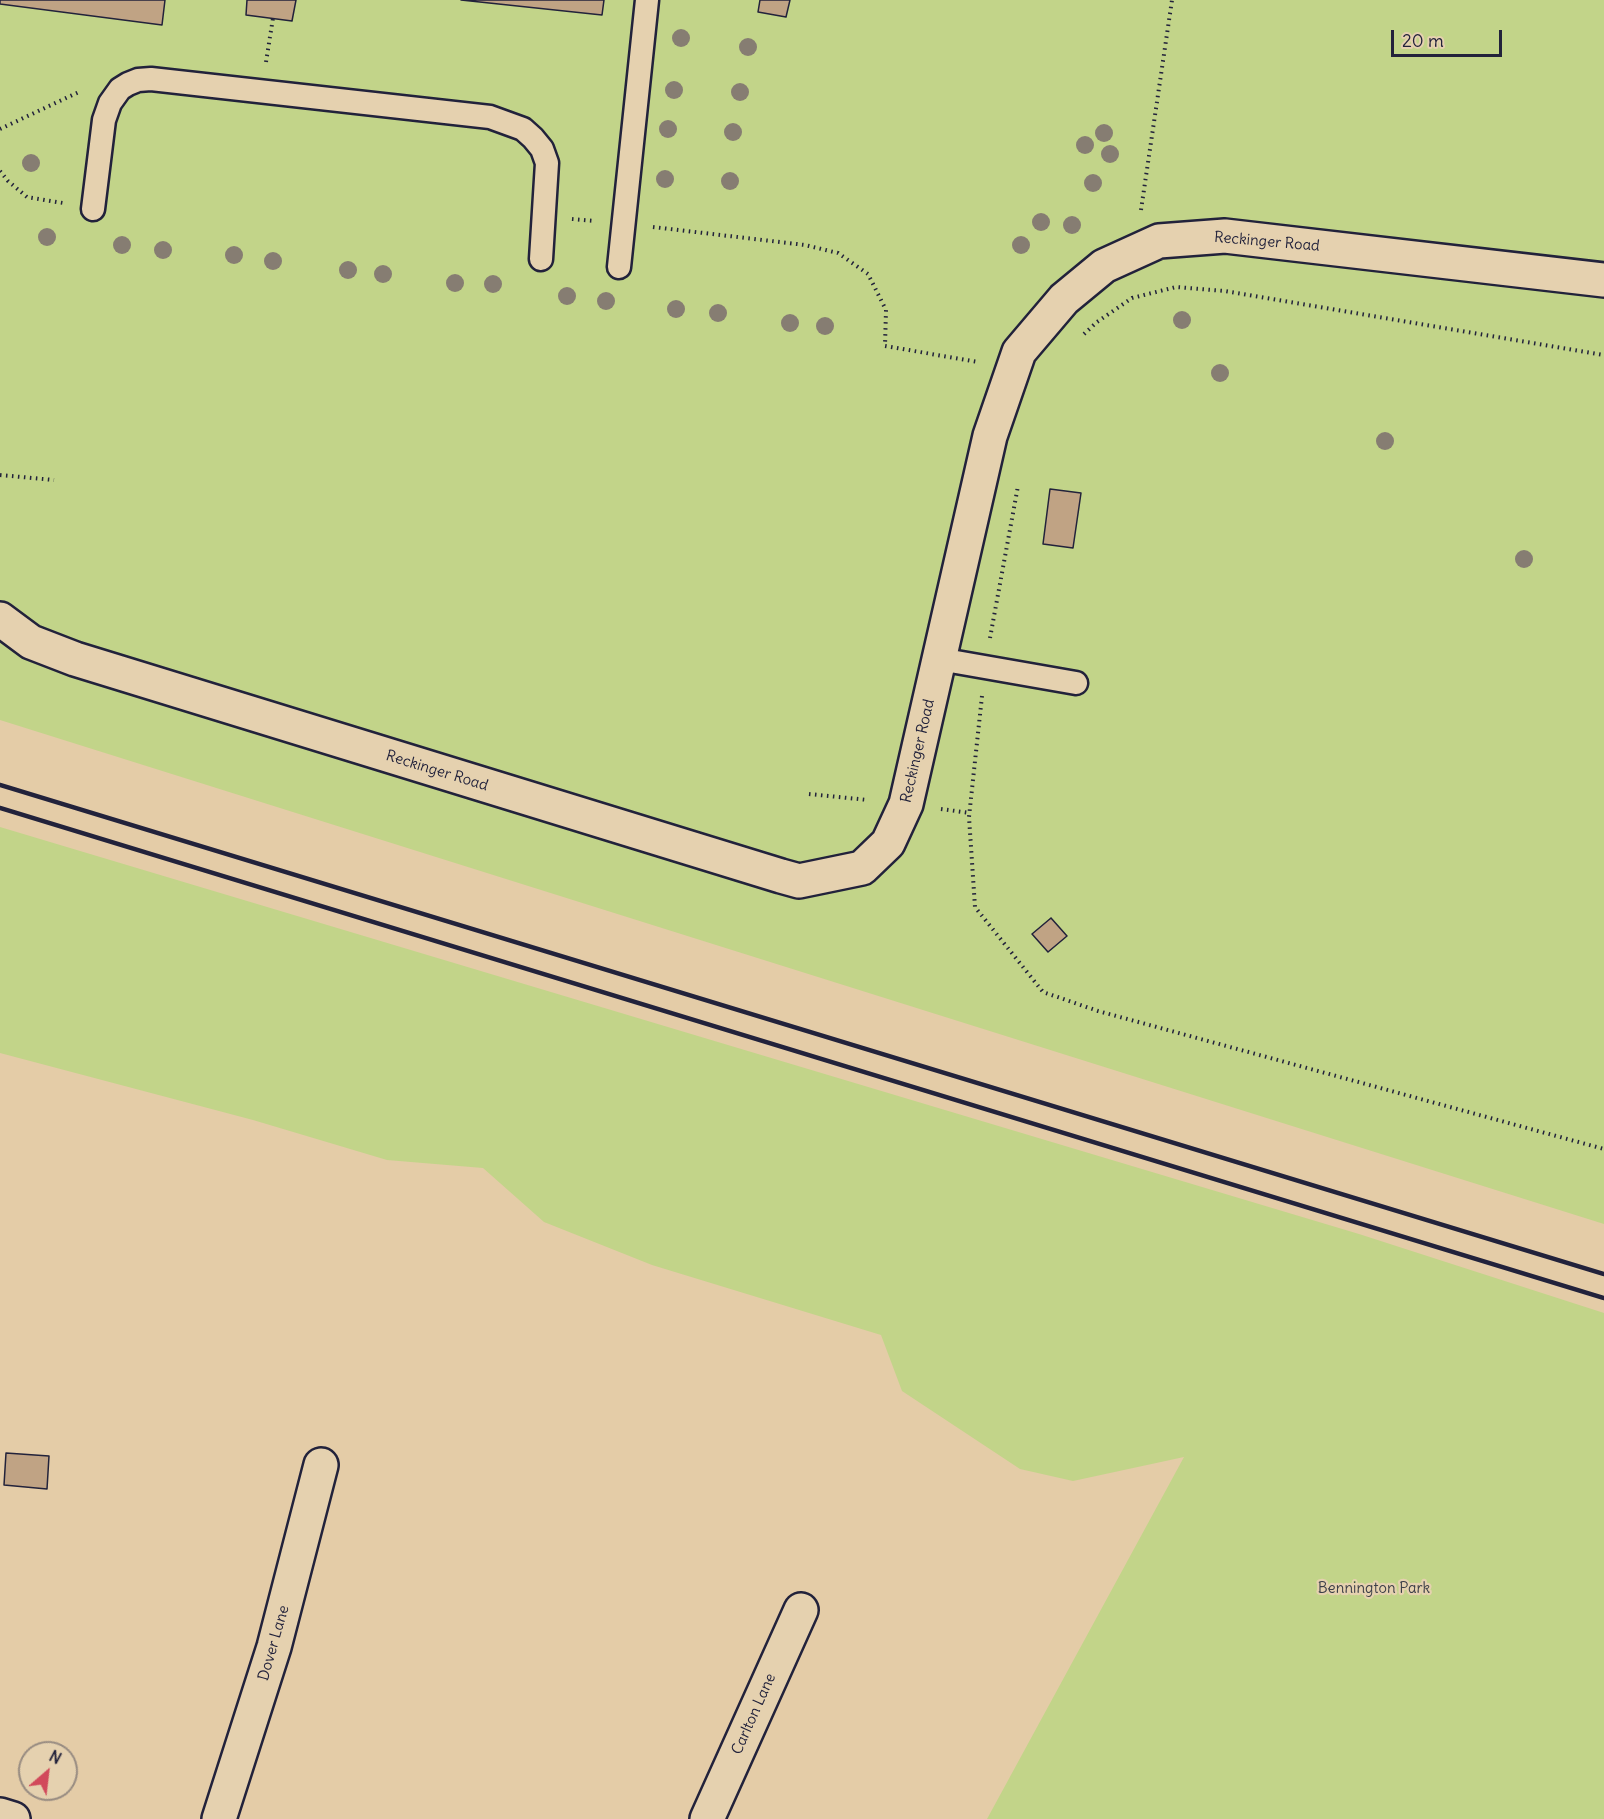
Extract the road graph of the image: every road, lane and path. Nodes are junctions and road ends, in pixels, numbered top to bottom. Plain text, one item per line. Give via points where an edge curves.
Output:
1 (647, 0) edge
2 (1172, 0) edge
3 (273, 18) dead end
4 (266, 65) dead end
5 (86, 88) dead end
6 (0, 129) edge
7 (0, 171) edge
8 (93, 209) joint
9 (568, 218) dead end
10 (623, 224) junction
11 (1146, 248) junction
12 (542, 259) dead end
13 (619, 267) dead end
14 (1604, 280) edge
15 (1082, 337) dead end
16 (1604, 355) edge
17 (983, 363) dead end
18 (0, 475) edge
19 (1020, 477) dead end
20 (54, 480) dead end
21 (0, 618) edge
22 (939, 659) junction
23 (985, 667) junction
24 (1076, 682) dead end
25 (809, 794) dead end
26 (878, 802) dead end
27 (933, 808) dead end
28 (970, 813) junction
29 (1604, 1149) edge
30 (321, 1465) dead end
31 (801, 1610) dead end
32 (0, 1815) edge
33 (13, 1819) edge
34 (219, 1819) edge
35 (707, 1819) edge

1 - 10 lane
2 - 11 path via 1141,210
3 - 4 path
5 - 6 path
7 - 8 path via 27,197
8 - 12 lane via 104,120 110,103 128,84 151,79 490,117 523,129 542,149 547,163
9 - 10 path
10 - 13 lane
10 - 17 path via 805,245 838,253 868,274 886,310 885,346
11 - 14 street, Reckinger Road via 1159,242 1226,236
11 - 22 street, Reckinger Road via 1104,266 1064,299 1019,352 990,436
15 - 16 path via 1096,322 1132,298 1176,287 1225,291
18 - 20 path
19 - 23 path
21 - 22 street, Reckinger Road via 31,642 75,659 799,881 862,868 888,843 906,804
22 - 23 lane
23 - 24 lane
23 - 28 path
25 - 26 path
27 - 28 path
28 - 29 path via 975,907 1043,992 1098,1011
30 - 34 street, Dover Lane via 274,1647
31 - 35 street, Carlton Lane
32 - 33 street

